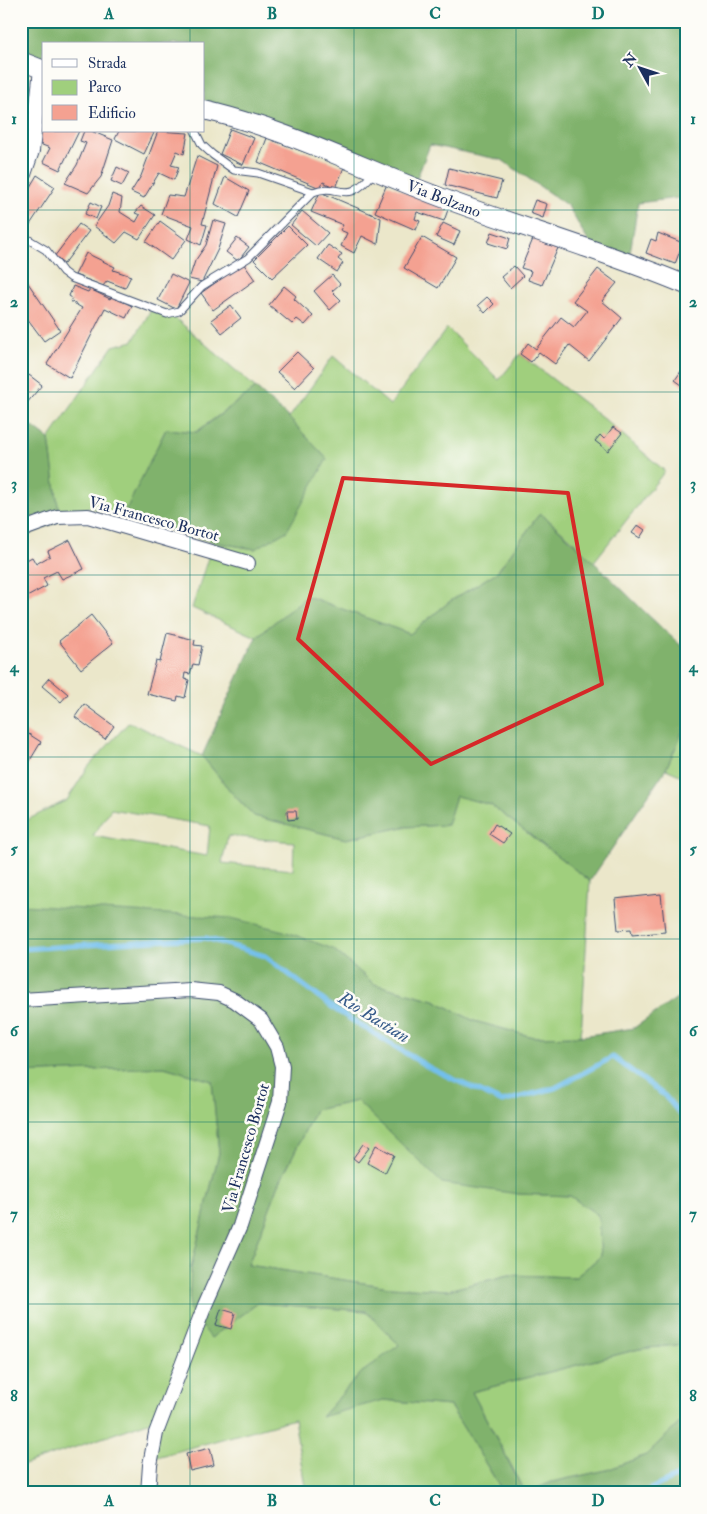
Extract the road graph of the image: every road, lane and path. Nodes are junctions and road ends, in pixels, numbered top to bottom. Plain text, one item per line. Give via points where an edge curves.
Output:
1 (21, 61) edge
2 (42, 69) edge
3 (42, 76) edge
4 (205, 110) edge
5 (195, 132) edge
6 (375, 171) junction
7 (21, 183) edge
8 (313, 192) junction
9 (21, 235) edge
10 (686, 285) edge
11 (21, 530) edge
12 (248, 563) dead end
13 (21, 1000) edge
14 (148, 1493) edge

1 - 2 street
3 - 7 street via 32,151
4 - 6 street, Via Bolzano via 233,116 290,136
5 - 8 lane via 202,145 234,170 258,173
6 - 8 lane via 353,192
6 - 10 street, Via Bolzano
8 - 9 lane via 248,258 202,286 173,314 72,278 46,250
11 - 12 street, Via Francesco Bortot via 56,517 88,516
13 - 14 street, Via Francesco Bortot via 190,990 219,993 261,1020 277,1047 282,1066 280,1102 240,1226 205,1305 156,1433

